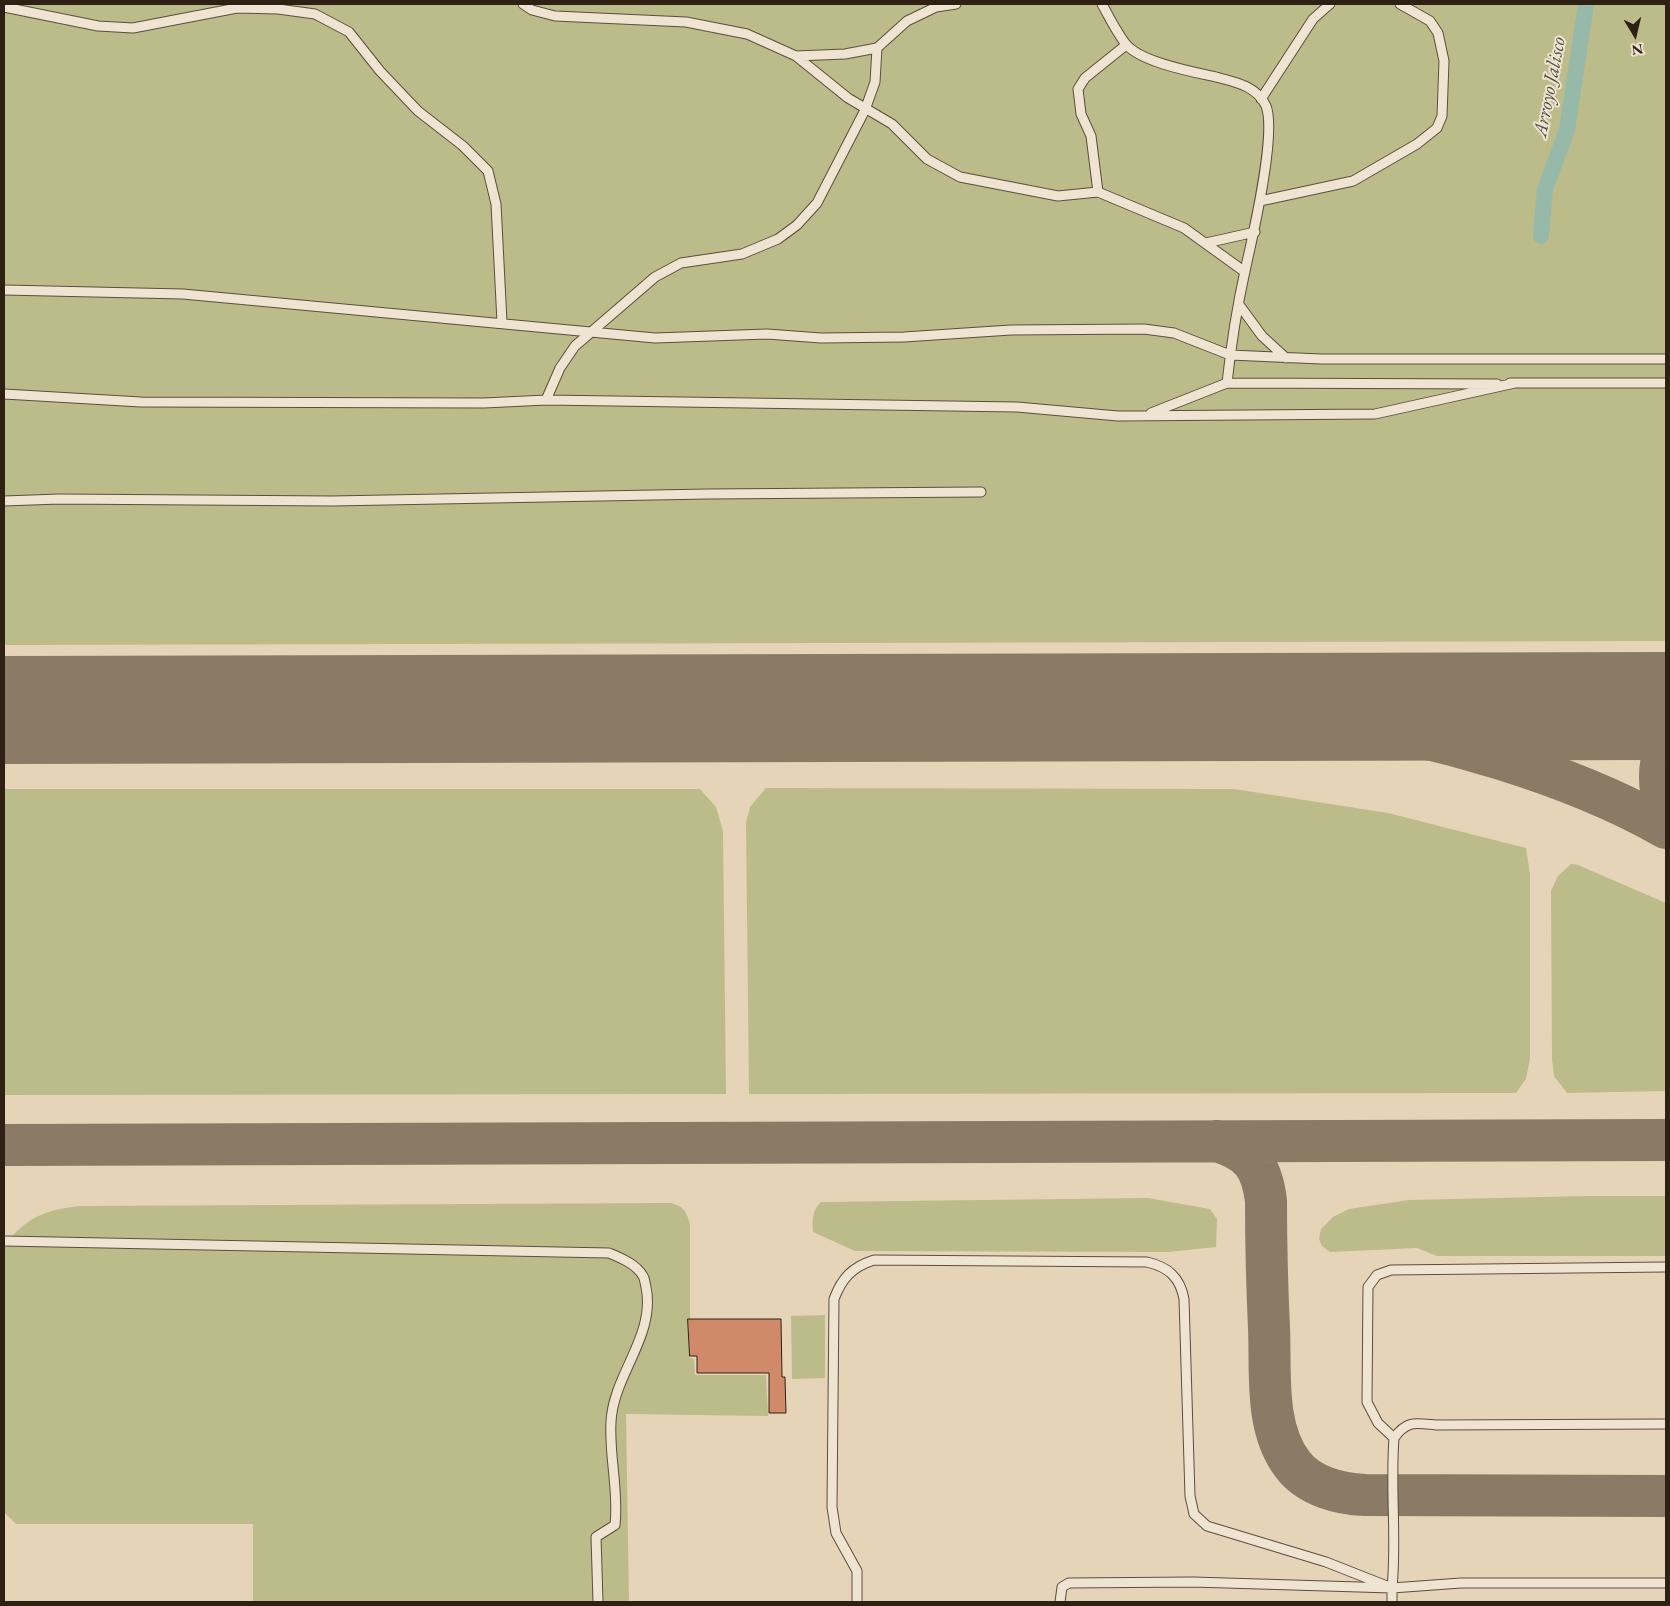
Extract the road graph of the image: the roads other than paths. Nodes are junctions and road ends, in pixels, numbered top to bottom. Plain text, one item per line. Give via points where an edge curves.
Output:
1 (523, 4) edge
2 (956, 4) edge
3 (1102, 4) edge
4 (1330, 4) edge
5 (1400, 4) edge
6 (4, 7) edge
7 (1126, 45) junction
8 (877, 48) junction
9 (796, 56) junction
10 (1261, 99) junction
11 (865, 110) junction
12 (1098, 192) junction
13 (1260, 201) junction
14 (1255, 232) junction
15 (1206, 243) junction
16 (1245, 272) junction
17 (4, 290) edge
18 (1240, 306) junction
19 (502, 322) junction
20 (593, 332) junction
21 (1230, 355) junction
22 (1286, 358) junction
23 (1666, 359) edge
24 (1666, 382) edge
25 (1227, 383) junction
26 (1515, 384) junction
27 (4, 394) edge
28 (546, 400) junction
29 (1144, 415) junction
30 (981, 492) dead end
31 (4, 501) edge
32 (4, 1241) edge
33 (1666, 1267) edge
34 (1666, 1424) edge
35 (1394, 1438) junction
36 (1666, 1583) edge
37 (1392, 1588) junction
38 (598, 1602) edge
39 (856, 1602) edge
40 (1060, 1602) edge
41 (1392, 1602) edge

1 - 9 lane via 555,16 686,22 747,34
2 - 8 lane via 936,7 907,21
3 - 7 lane
4 - 10 lane via 1313,19
5 - 13 lane via 1430,21 1438,32 1444,61 1442,116 1437,128 1417,144 1353,181
6 - 19 lane via 98,26 133,28 237,8 278,9 315,14 349,32 418,111 463,146 488,171 496,204
7 - 10 lane via 1169,67 1239,82
7 - 12 lane via 1085,78 1078,89 1080,114 1091,136
8 - 9 lane via 845,54
8 - 11 lane via 875,82
9 - 11 lane
10 - 13 lane via 1266,107 1268,139
11 - 12 lane via 892,124 927,159 960,177 1058,196
11 - 20 lane via 817,203 797,225 778,239 742,254 681,263 655,277
12 - 15 lane via 1184,228
13 - 14 lane
14 - 15 lane
14 - 16 lane
15 - 16 lane
16 - 18 lane
17 - 19 lane via 183,294
18 - 21 lane
18 - 22 lane via 1262,336
19 - 20 lane
20 - 21 lane via 655,338 767,334 821,338 1011,330 1144,329 1174,333
20 - 28 lane via 575,346 560,368
21 - 22 lane
21 - 25 lane
22 - 23 lane
24 - 26 lane
25 - 26 lane
25 - 29 lane
26 - 29 lane via 1375,414
27 - 28 lane via 150,402 484,403
28 - 29 lane via 1017,407 1118,416
30 - 31 lane via 332,501
32 - 38 lane via 609,1253 626,1260 644,1276 648,1298 644,1332 616,1392 611,1423 617,1510 615,1526 596,1537
33 - 35 lane via 1431,1268 1391,1270 1377,1275 1368,1287 1368,1402 1378,1423
34 - 35 lane via 1414,1423 1402,1427
35 - 37 lane
36 - 37 lane via 1461,1583
37 - 39 lane via 1326,1562 1207,1526 1194,1514 1190,1496 1184,1299 1178,1280 1161,1265 874,1260 850,1271 839,1285 834,1299 832,1507 836,1533 857,1571
37 - 40 lane via 1193,1582 1069,1583 1062,1587
37 - 41 lane

